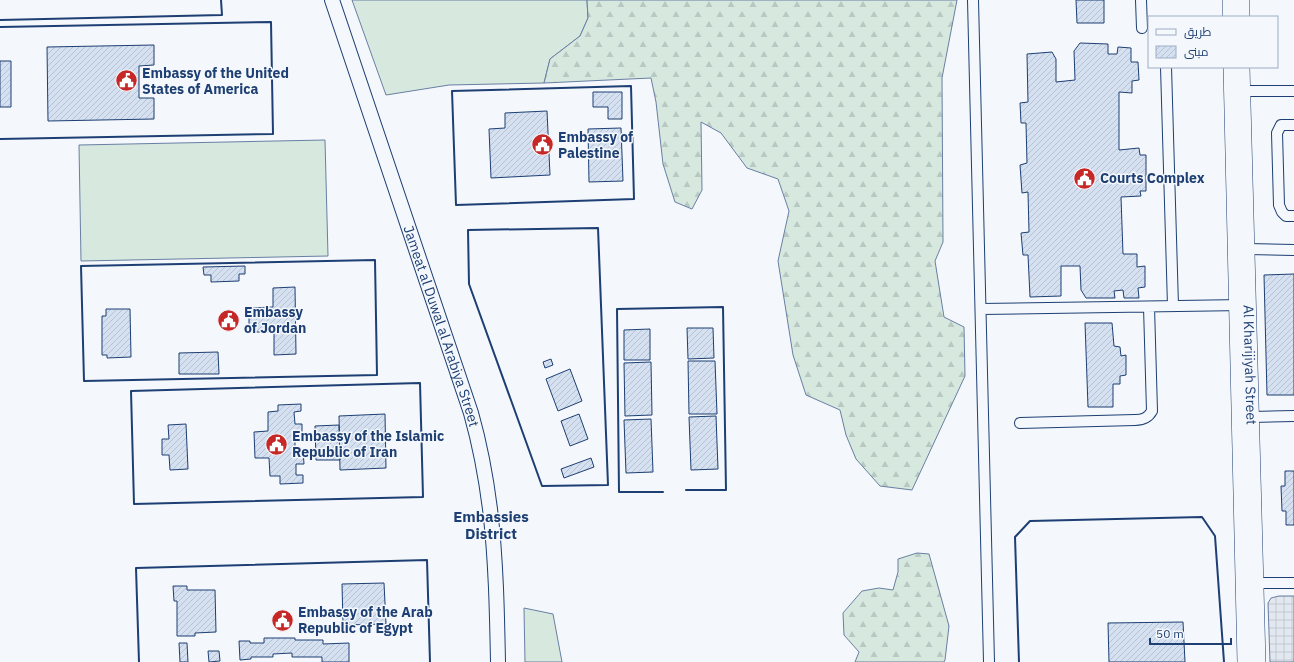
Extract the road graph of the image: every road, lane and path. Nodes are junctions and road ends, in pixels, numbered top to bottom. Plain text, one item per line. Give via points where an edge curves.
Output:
1 (332, 0) edge
2 (973, 0) edge
3 (1141, 0) edge
4 (1230, 0) edge
5 (1242, 0) edge
6 (1230, 16) edge
7 (1242, 16) edge
8 (1142, 28) dead end
9 (1166, 68) edge
10 (1231, 68) edge
11 (1236, 68) edge
12 (1242, 68) edge
13 (1242, 91) junction
14 (1294, 91) edge
15 (1294, 125) edge
16 (1232, 137) junction
17 (1234, 205) junction
18 (1294, 216) edge
19 (1246, 249) junction
20 (1294, 250) edge
21 (1236, 289) junction
22 (1243, 305) junction
23 (1173, 306) junction
24 (1149, 307) junction
25 (981, 310) junction
26 (1238, 356) junction
27 (1294, 416) edge
28 (1252, 417) junction
29 (1020, 423) dead end
30 (1240, 468) junction
31 (1241, 487) junction
32 (1294, 582) edge
33 (1256, 583) junction
34 (1249, 660) edge
35 (498, 662) edge
36 (989, 662) edge

1 - 35 street, Jameat al Duwal al Arabiya Street via 479,441 493,542
2 - 25 street
3 - 8 street
4 - 6 main road
5 - 7 main road
9 - 23 street
10 - 16 main road, Al Kharijiyah Street
11 - 13 main road
12 - 13 main road, Al Kharijiyah Street
13 - 14 street
13 - 16 main road via 1238,96 1237,122
13 - 19 main road, Al Kharijiyah Street
15 - 18 street via 1281,125 1277,133 1279,205 1286,216
16 - 17 main road, Al Kharijiyah Street
17 - 19 main road via 1238,215 1241,242
17 - 21 main road, Al Kharijiyah Street
19 - 20 street
19 - 21 main road via 1242,256 1241,279
19 - 22 main road, Al Kharijiyah Street
21 - 22 main road, Al Kharijiyah Street
22 - 23 street
22 - 26 main road, Al Kharijiyah Street
22 - 28 main road, Al Kharijiyah Street
23 - 24 street
24 - 25 street
24 - 29 street via 1152,411 1149,416 1143,420
25 - 36 street
26 - 28 main road via 1244,369 1247,408
26 - 30 main road, Al Kharijiyah Street
27 - 28 street
28 - 30 main road via 1248,426 1247,455
28 - 33 main road, Al Kharijiyah Street
30 - 31 main road, Al Kharijiyah Street
31 - 33 main road via 1247,502 1250,565 1252,578
31 - 34 main road, Al Kharijiyah Street
32 - 33 street
33 - 34 main road, Al Kharijiyah Street via 1251,596 1252,637

